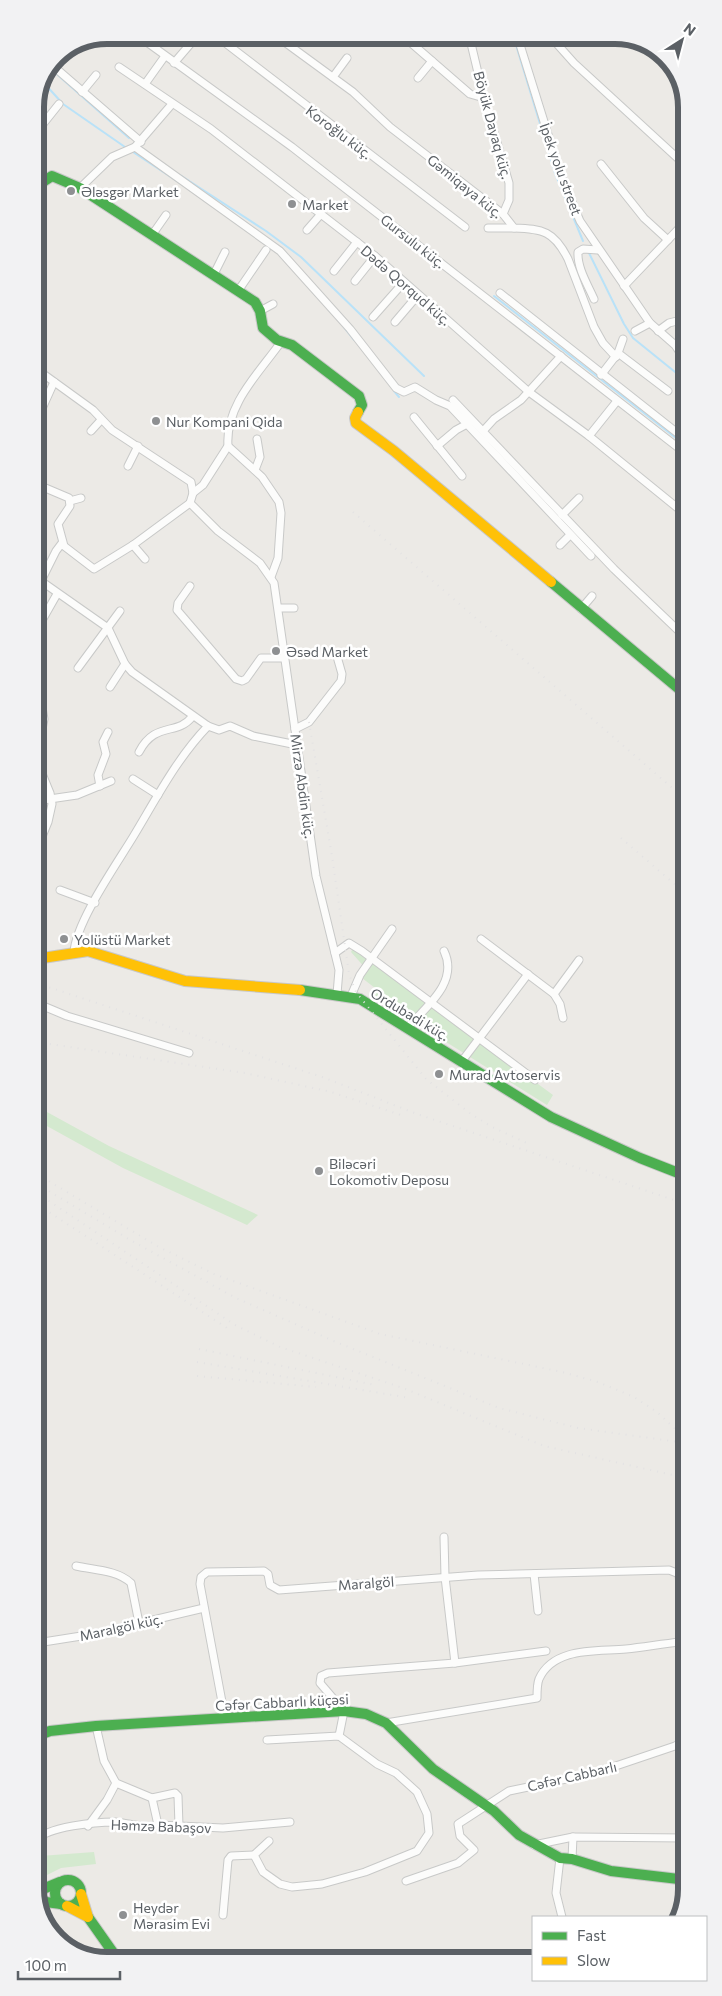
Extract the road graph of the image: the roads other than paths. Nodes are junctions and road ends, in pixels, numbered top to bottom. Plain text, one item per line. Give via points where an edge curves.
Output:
1 (149, 44) edge
2 (190, 44) edge
3 (227, 44) edge
4 (287, 44) edge
5 (412, 44) edge
6 (471, 44) edge
7 (520, 44) edge
8 (557, 44) edge
9 (165, 56) junction
10 (347, 58) dead end
11 (432, 61) junction
12 (174, 63) junction
13 (119, 67) dead end
14 (57, 69) edge
15 (96, 75) dead end
16 (333, 77) junction
17 (418, 78) dead end
18 (145, 84) junction
19 (82, 92) junction
20 (484, 98) junction
21 (59, 104) dead end
22 (172, 104) junction
23 (44, 123) edge
24 (141, 142) junction
25 (135, 147) junction
26 (678, 159) edge
27 (601, 164) dead end
28 (44, 181) edge
29 (80, 188) junction
30 (321, 214) junction
31 (503, 214) junction
32 (166, 215) dead end
33 (464, 227) dead end
34 (488, 228) dead end
35 (514, 228) junction
36 (678, 229) edge
37 (307, 230) dead end
38 (152, 235) junction
39 (668, 240) junction
40 (357, 242) junction
41 (266, 250) dead end
42 (598, 250) junction
43 (225, 252) dead end
44 (375, 256) junction
45 (334, 271) dead end
46 (213, 276) junction
47 (355, 281) dead end
48 (404, 282) junction
49 (624, 286) junction
50 (238, 292) junction
51 (500, 293) dead end
52 (418, 295) junction
53 (594, 299) dead end
54 (273, 304) dead end
55 (260, 310) junction
56 (373, 317) dead end
57 (678, 321) edge
58 (395, 322) dead end
59 (650, 323) junction
60 (635, 331) dead end
61 (658, 331) junction
62 (623, 339) dead end
63 (281, 342) junction
64 (678, 349) edge
65 (617, 355) junction
66 (562, 356) junction
67 (44, 374) edge
68 (600, 375) junction
69 (54, 382) junction
70 (668, 390) dead end
71 (529, 392) junction
72 (454, 400) dead end
73 (617, 401) junction
74 (44, 404) edge
75 (414, 417) dead end
76 (101, 420) junction
77 (470, 422) junction
78 (484, 430) junction
79 (91, 431) dead end
80 (678, 434) edge
81 (589, 436) junction
82 (257, 439) dead end
83 (138, 446) junction
84 (228, 446) junction
85 (437, 446) junction
86 (678, 448) edge
87 (128, 466) dead end
88 (255, 470) junction
89 (462, 476) dead end
90 (44, 487) edge
91 (193, 493) junction
92 (81, 498) dead end
93 (579, 498) dead end
94 (70, 501) junction
95 (190, 503) junction
96 (678, 508) edge
97 (562, 515) junction
98 (570, 535) junction
99 (62, 543) junction
100 (134, 545) junction
101 (560, 545) dead end
102 (590, 556) dead end
103 (145, 559) dead end
104 (44, 573) edge
105 (271, 577) junction
106 (44, 586) edge
107 (190, 586) dead end
108 (57, 594) junction
109 (592, 596) dead end
110 (279, 608) junction
111 (294, 608) dead end
112 (581, 609) junction
113 (120, 611) dead end
114 (44, 617) edge
115 (108, 628) junction
116 (678, 630) edge
117 (336, 653) dead end
118 (284, 658) junction
119 (125, 664) junction
120 (78, 668) dead end
121 (110, 687) dead end
122 (678, 688) edge
123 (192, 717) junction
124 (208, 726) junction
125 (295, 729) junction
126 (108, 732) dead end
127 (297, 745) junction
128 (139, 752) dead end
129 (44, 778) edge
130 (133, 779) dead end
131 (111, 781) dead end
132 (100, 786) junction
133 (158, 795) junction
134 (52, 799) junction
135 (44, 800) edge
136 (44, 831) edge
137 (60, 890) dead end
138 (95, 903) junction
139 (392, 929) dead end
140 (481, 939) dead end
141 (444, 951) dead end
142 (74, 952) junction
143 (335, 953) junction
144 (44, 958) edge
145 (372, 958) junction
146 (579, 960) dead end
147 (528, 974) junction
148 (337, 994) junction
149 (554, 994) junction
150 (351, 996) junction
151 (431, 1002) junction
152 (44, 1006) edge
153 (563, 1018) dead end
154 (408, 1027) junction
155 (480, 1039) junction
156 (189, 1053) dead end
157 (462, 1061) junction
158 (535, 1080) dead end
159 (678, 1173) edge
160 (444, 1536) dead end
161 (76, 1566) dead end
162 (534, 1574) junction
163 (678, 1574) edge
164 (445, 1577) junction
165 (204, 1608) junction
166 (538, 1611) dead end
167 (139, 1624) junction
168 (44, 1642) edge
169 (678, 1643) edge
170 (546, 1651) dead end
171 (455, 1662) junction
172 (344, 1710) junction
173 (225, 1718) junction
174 (386, 1723) junction
175 (96, 1726) junction
176 (44, 1733) edge
177 (339, 1736) junction
178 (267, 1740) dead end
179 (678, 1744) edge
180 (116, 1783) junction
181 (152, 1798) junction
182 (487, 1806) junction
183 (290, 1822) dead end
184 (158, 1825) junction
185 (88, 1826) junction
186 (180, 1826) junction
187 (44, 1834) edge
188 (574, 1838) junction
189 (678, 1838) edge
190 (269, 1842) dead end
191 (534, 1845) junction
192 (254, 1856) junction
193 (560, 1858) junction
194 (572, 1859) junction
195 (678, 1879) edge
196 (406, 1881) dead end
197 (61, 1882) junction
198 (44, 1889) edge
199 (81, 1893) junction
200 (45, 1902) edge
201 (63, 1905) junction
202 (223, 1915) dead end
203 (562, 1916) edge
204 (88, 1917) junction
205 (113, 1952) edge

1 - 9 street, Gursulu küç.
2 - 12 street
3 - 33 street, Koroğlu küç.
4 - 16 street, Gəmiqaya küç.
5 - 11 street
6 - 20 street, Böyük Dayaq küç.
7 - 42 street, İpek yolu street via 561,176 580,221
8 - 26 street
9 - 12 street, Gursulu küç.
9 - 18 street
10 - 16 street
11 - 17 street
11 - 20 street via 470,94
12 - 66 street, Gursulu küç. via 292,147
13 - 18 street, Dədə Qorqud küç.
14 - 19 street
15 - 19 street
16 - 31 street, Gəmiqaya küç. via 390,127
18 - 22 street, Dədə Qorqud küç.
19 - 24 street
20 - 31 street, Böyük Dayaq küç. via 509,183 510,200
21 - 23 street
22 - 24 street
22 - 30 street, Dədə Qorqud küç. via 211,129
24 - 25 street
25 - 29 street via 112,157
25 - 77 street via 280,250 396,388 404,392 418,388
27 - 39 street via 644,218
28 - 29 street via 52,176
29 - 38 street
30 - 37 street
30 - 40 street, Dədə Qorqud küç.
31 - 35 street, Gəmiqaya küç.
32 - 38 street
34 - 35 street
35 - 65 street, Gəmiqaya küç. via 542,230 552,235 561,246 602,343
36 - 39 street
38 - 46 street
39 - 49 street
40 - 44 street, Dədə Qorqud küç.
40 - 45 street
41 - 50 street
42 - 49 street, İpek yolu street
42 - 53 street via 578,252
43 - 46 street
44 - 47 street
44 - 48 street, Dədə Qorqud küç.
46 - 50 street
48 - 52 street, Dədə Qorqud küç.
48 - 56 street
49 - 59 street, İpek yolu street
50 - 55 street via 255,302
51 - 68 street
52 - 58 street
52 - 71 street, Dədə Qorqud küç.
54 - 55 street
55 - 63 street via 263,328
57 - 61 street
59 - 60 street
59 - 61 street, İpek yolu street
61 - 64 street, İpek yolu street
62 - 65 street
63 - 84 street via 232,413
63 - 112 street via 292,345 359,396 362,405 354,418 356,424 394,451
65 - 68 street
65 - 70 street, Gəmiqaya küç.
66 - 71 street
66 - 73 street, Gursulu küç.
67 - 69 street
68 - 80 street
69 - 74 street
69 - 76 street via 93,410
71 - 78 street
71 - 81 street, Dədə Qorqud küç.
72 - 77 street
73 - 81 street
73 - 86 street, Gursulu küç.
75 - 85 street
76 - 79 street
76 - 83 street
77 - 78 street
77 - 85 street
77 - 98 street
78 - 97 street
81 - 96 street, Dədə Qorqud küç.
82 - 88 street via 260,457
83 - 87 street
83 - 91 street via 191,482
84 - 88 street
84 - 91 street via 203,485
85 - 89 street
88 - 105 street via 274,492 280,507 278,558
90 - 94 street
91 - 95 street
92 - 94 street
93 - 97 street
94 - 99 street via 58,524
95 - 100 street
95 - 105 street, Mirzə Abdin küç. via 218,532 260,563
97 - 116 street
98 - 101 street
98 - 102 street
99 - 100 street via 94,569
99 - 104 street
100 - 103 street
105 - 110 street, Mirzə Abdin küç.
106 - 108 street
107 - 118 street via 177,610 236,679 246,679 260,658
108 - 114 street
108 - 115 street
109 - 112 street
110 - 111 street
110 - 118 street, Mirzə Abdin küç.
112 - 122 street
113 - 115 street
115 - 119 street
115 - 120 street
117 - 125 street via 341,681 309,722
118 - 125 street, Mirzə Abdin küç.
119 - 121 street
119 - 123 street
123 - 124 street
123 - 128 street via 183,725 148,737
124 - 127 street via 219,730 230,726 261,738
124 - 133 street
125 - 127 street, Mirzə Abdin küç.
126 - 132 street via 103,742 106,754 98,774
127 - 143 street, Mirzə Abdin küç. via 316,876
129 - 134 street
130 - 133 street
131 - 132 street
132 - 134 street via 77,795
133 - 138 street
134 - 135 street
134 - 136 street
137 - 138 street
138 - 142 street via 79,930
139 - 145 street
140 - 147 street
141 - 151 street via 448,978
142 - 144 street, Ordubadi küç.
142 - 148 street, Ordubadi küç. via 103,954 185,981
143 - 145 street via 349,943
143 - 148 street, Mirzə Abdin küç. via 339,970
145 - 150 street via 356,981
145 - 151 street
146 - 149 street
147 - 149 street
147 - 155 street
148 - 150 street, Ordubadi küç.
149 - 153 street
150 - 154 street, Ordubadi küç.
151 - 154 street
151 - 155 street
152 - 156 street
154 - 157 street, Ordubadi küç.
155 - 157 street
155 - 158 street
157 - 159 street, Ordubadi küç. via 551,1117
160 - 164 street
161 - 167 street via 127,1579 131,1583
162 - 163 street, Maralgöl via 669,1570
162 - 164 street, Maralgöl
162 - 166 street
164 - 165 street, Maralgöl via 280,1590 270,1585 264,1571 207,1572 201,1577 200,1584
164 - 171 street
165 - 167 street, Maralgöl küç.
165 - 173 street, Maralgöl
167 - 168 street, Maralgöl küç.
169 - 174 street via 625,1650 584,1650 547,1668 539,1679 537,1698
170 - 171 street
171 - 172 street via 321,1676 320,1683
172 - 173 street, Cəfər Cabbarlı küçəsi
172 - 174 street, Cəfər Cabbarlı küçəsi via 366,1714
172 - 177 street
173 - 175 street, Cəfər Cabbarlı küçəsi
174 - 182 street, Cəfər Cabbarlı küçəsi via 433,1769
175 - 176 street, Cəfər Cabbarlı küçəsi
175 - 180 street via 104,1761
177 - 178 street
177 - 192 street via 377,1764 396,1773 417,1792 427,1814 429,1833 417,1851 351,1876 322,1884 292,1887 280,1884 263,1872
179 - 182 street, Cəfər Cabbarlı via 594,1772 509,1791
180 - 181 street
180 - 185 street
181 - 184 street
181 - 186 street via 178,1796
182 - 191 street, Cəfər Cabbarlı küçəsi
182 - 196 street, Cəfər Cabbarlı via 458,1824 460,1836 474,1850 458,1863
183 - 186 street, Həmzə Babaşov via 223,1828
184 - 185 street, Həmzə Babaşov via 149,1827 114,1822
184 - 186 street, Həmzə Babaşov
185 - 187 street, Həmzə Babaşov via 60,1828
188 - 189 street
188 - 191 street
188 - 194 street
190 - 192 street
191 - 193 street, Cəfər Cabbarlı küçəsi
192 - 202 street via 231,1856 228,1860
193 - 194 street, Cəfər Cabbarlı küçəsi
193 - 203 street via 556,1893
194 - 195 street, Cəfər Cabbarlı küçəsi via 610,1871
197 - 198 street
197 - 199 street via 74,1882
197 - 201 street via 55,1893 56,1900
199 - 201 street via 71,1906
199 - 204 street
200 - 201 street
201 - 204 street
204 - 205 street

